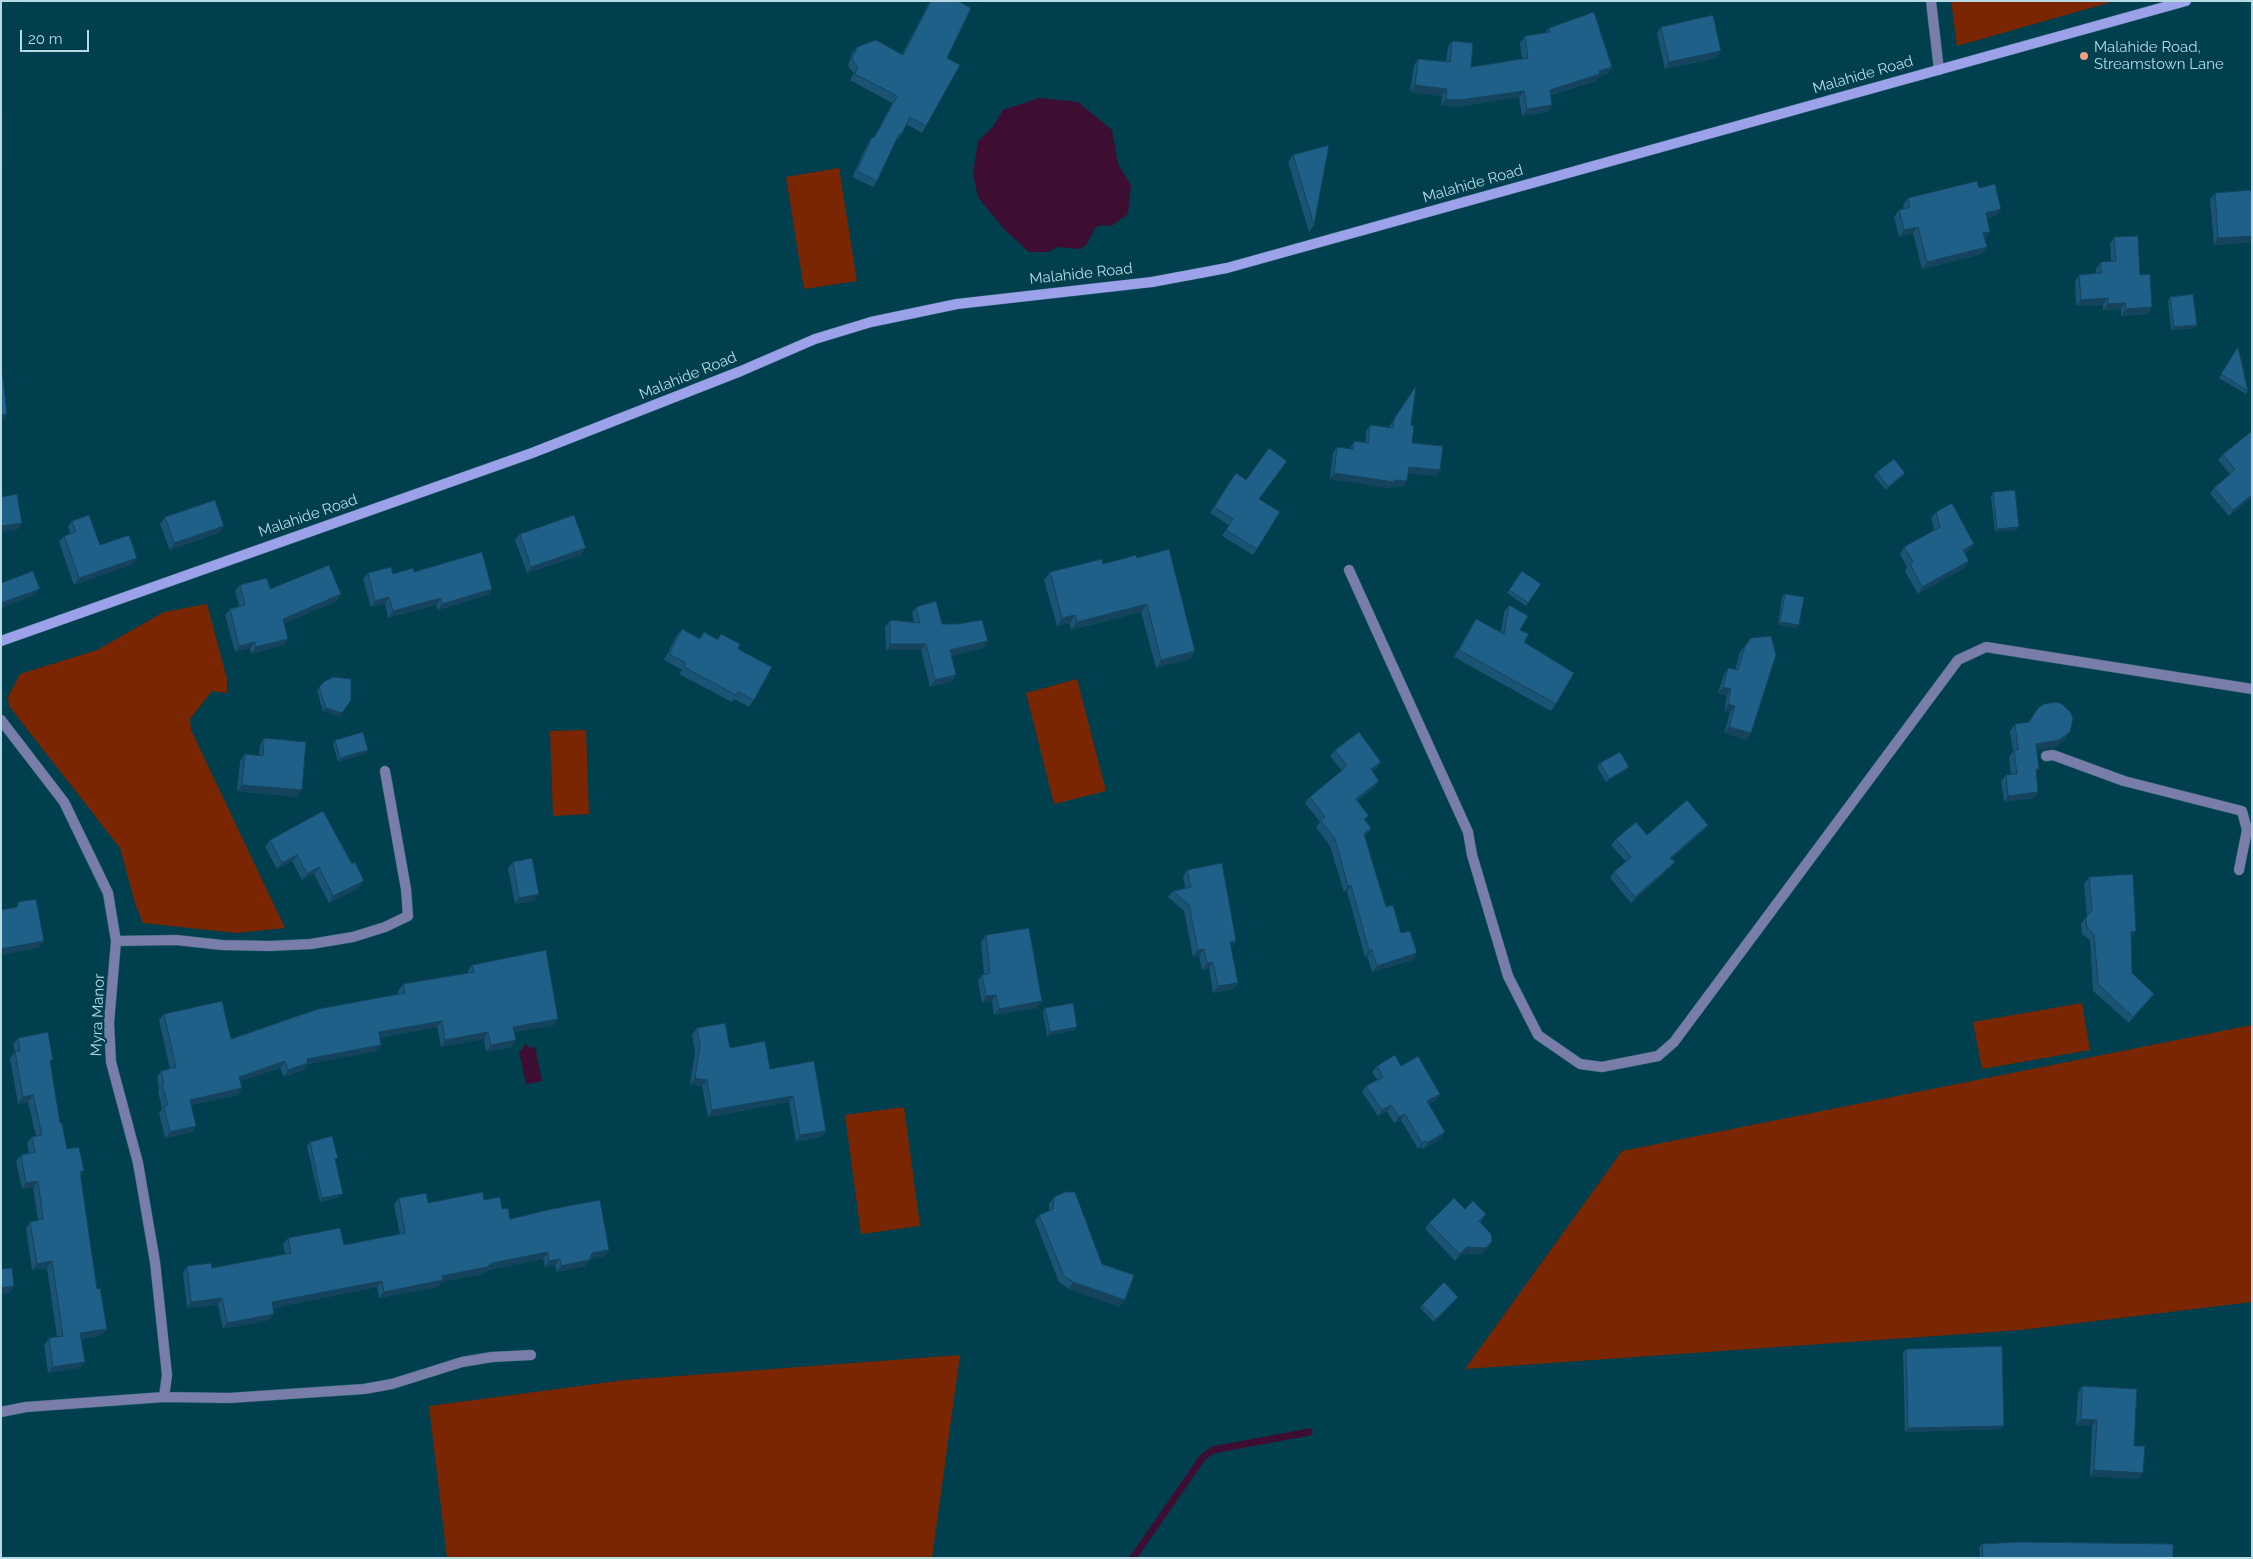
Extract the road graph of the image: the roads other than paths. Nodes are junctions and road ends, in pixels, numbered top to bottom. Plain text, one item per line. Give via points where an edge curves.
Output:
1 (1931, 1) edge
2 (2186, 1) edge
3 (1940, 70) junction
4 (1349, 570) dead end
5 (1, 641) edge
6 (2252, 689) edge
7 (1, 720) edge
8 (2046, 756) dead end
9 (385, 771) dead end
10 (2239, 870) dead end
11 (116, 941) junction
12 (531, 1355) dead end
13 (164, 1398) junction
14 (1, 1412) edge

1 - 3 street
2 - 3 main road, Malahide Road
3 - 5 main road, Malahide Road via 1227,268 1152,282 957,304 870,322 815,339 532,453
4 - 6 street via 1468,832 1508,976 1533,1027 1538,1035 1580,1064 1602,1067 1658,1056 1674,1042 1958,660 1986,648
7 - 11 street, Myra Manor via 64,802 108,893
8 - 10 street via 2053,755 2124,781 2242,810 2247,830
9 - 11 street via 408,916 385,928 353,938 311,944 268,946 176,940
11 - 13 street, Myra Manor via 109,1023 111,1062 138,1163 155,1262 167,1375
12 - 13 street via 462,1362 392,1384 364,1389 229,1398
13 - 14 street via 26,1407

